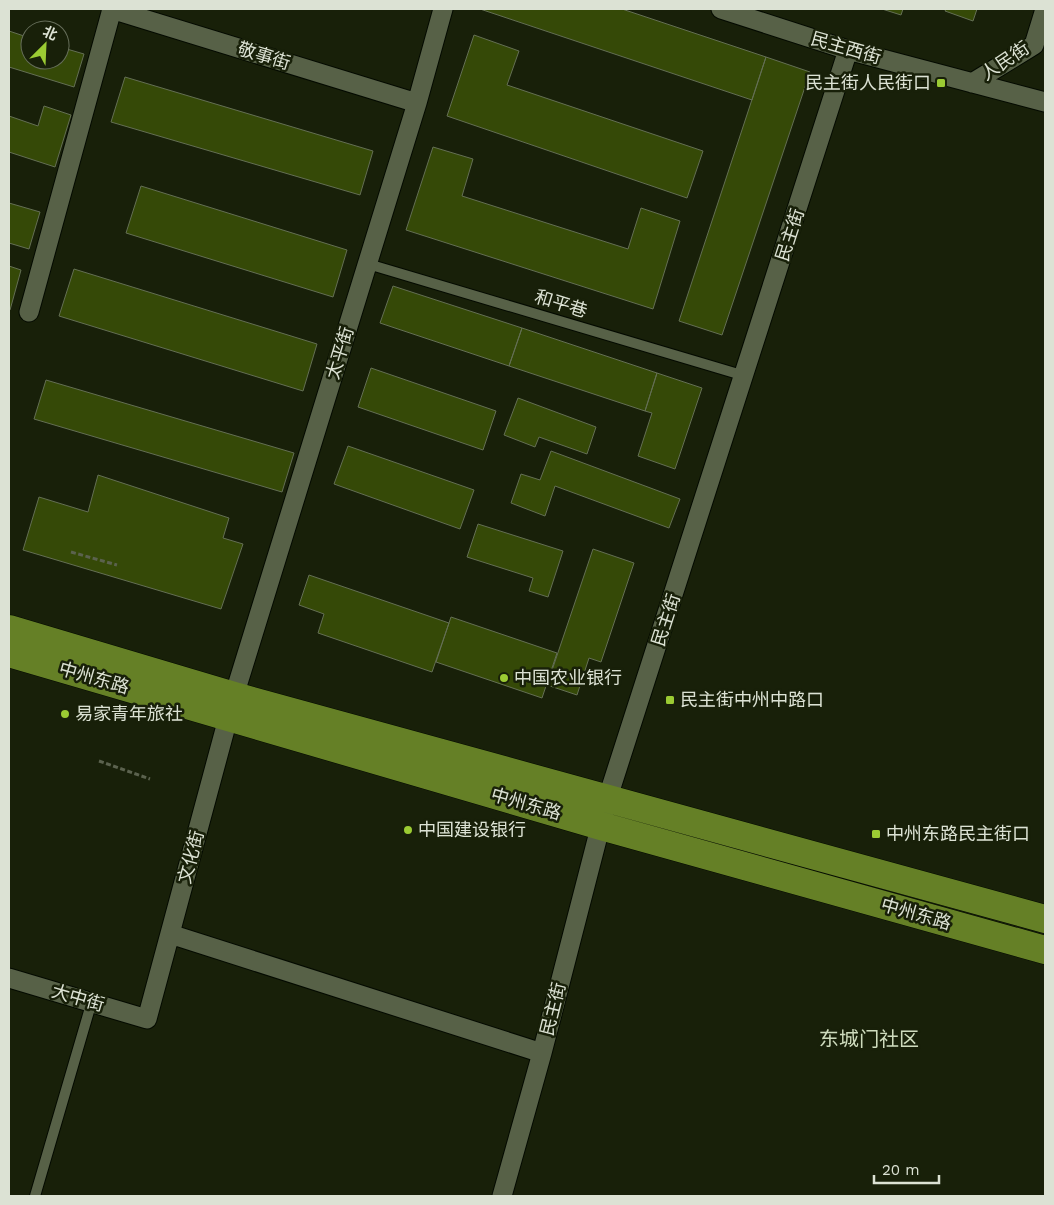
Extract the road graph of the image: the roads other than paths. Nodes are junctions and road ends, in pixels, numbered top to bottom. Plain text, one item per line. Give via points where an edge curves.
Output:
1 (111, 9) edge
2 (443, 9) edge
3 (721, 9) edge
4 (1045, 9) edge
5 (848, 50) junction
6 (972, 83) junction
7 (1045, 102) edge
8 (417, 103) junction
9 (368, 264) junction
10 (29, 312) dead end
11 (745, 376) junction
12 (9, 629) edge
13 (9, 653) edge
14 (232, 706) junction
15 (608, 798) junction
16 (601, 826) junction
17 (1045, 918) edge
18 (170, 934) junction
19 (1045, 950) edge
20 (9, 978) edge
21 (92, 1001) junction
22 (147, 1019) joint
23 (542, 1053) junction
24 (35, 1196) edge
25 (502, 1196) edge

1 - 8 street, 敬事街
1 - 10 street
2 - 8 street, 太平街
3 - 5 street, 民主西街
4 - 6 street, 人民街 via 1034,45
5 - 6 street, 民主西街
5 - 11 street, 民主街
6 - 7 street, 民主西街
8 - 9 street, 太平街
9 - 11 lane, 和平巷
9 - 14 street, 太平街
11 - 15 street, 民主街
12 - 14 main road, 中州东路
13 - 14 main road, 中州东路
14 - 15 main road, 中州东路
14 - 16 main road, 中州东路
14 - 18 street, 文化街
15 - 16 street, 民主街
15 - 17 main road, 中州东路
16 - 19 main road, 中州东路
16 - 23 street, 民主街
18 - 22 street, 文化街
18 - 23 street
20 - 21 street, 大中街
21 - 22 street, 大中街
21 - 24 lane
23 - 25 street, 民主街

